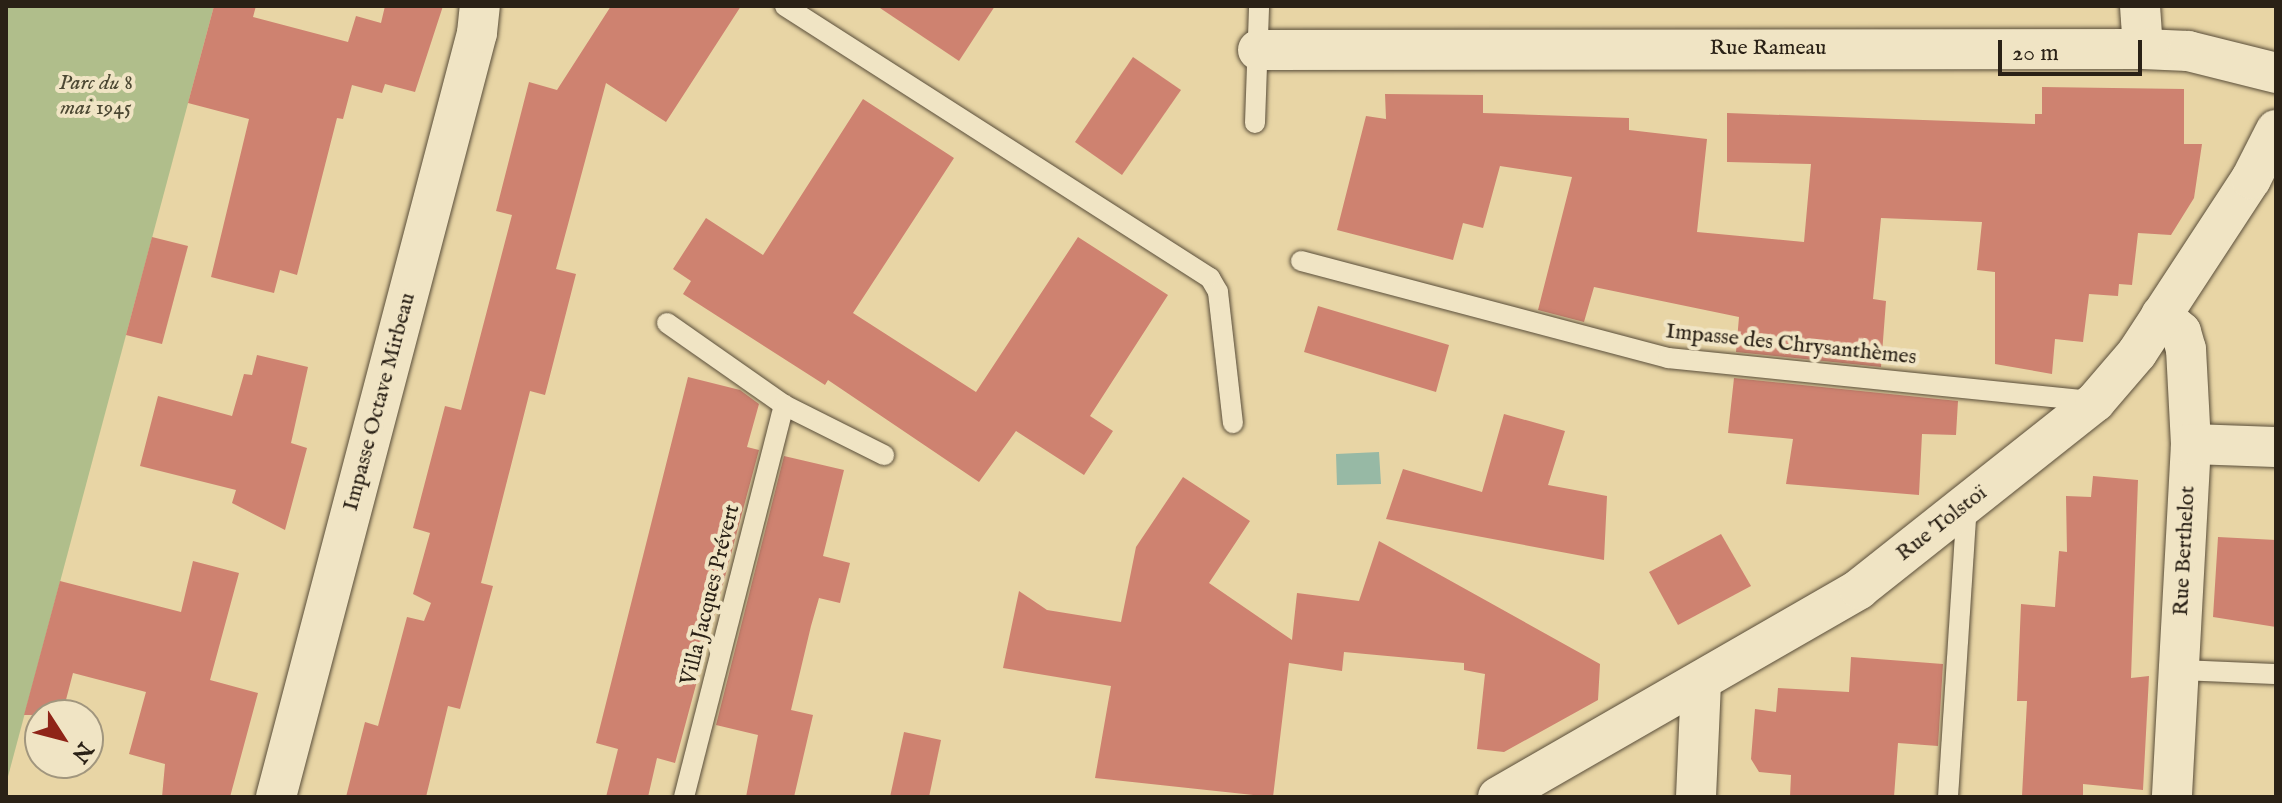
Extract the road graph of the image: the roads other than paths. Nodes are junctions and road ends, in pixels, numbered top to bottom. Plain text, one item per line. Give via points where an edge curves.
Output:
1 (480, 6) edge
2 (785, 6) edge
3 (1259, 6) edge
4 (2140, 6) edge
5 (2143, 49) junction
6 (1258, 50) junction
7 (2276, 73) edge
8 (1255, 123) dead end
9 (2276, 130) edge
10 (1301, 261) dead end
11 (2161, 315) junction
12 (667, 323) dead end
13 (2095, 402) junction
14 (784, 405) junction
15 (1233, 423) dead end
16 (2191, 444) junction
17 (2276, 447) edge
18 (884, 455) dead end
19 (1967, 504) junction
20 (2179, 670) junction
21 (2276, 674) edge
22 (1701, 681) junction
23 (276, 797) edge
24 (684, 797) edge
25 (1498, 797) edge
26 (1696, 797) edge
27 (1948, 797) edge
28 (2172, 797) edge

1 - 23 street, Impasse Octave Mirbeau
2 - 15 lane via 1210,278 1218,292
3 - 6 lane
4 - 5 street
5 - 6 street, Rue Rameau
5 - 7 street, Rue Rameau via 2188,51
6 - 8 lane
9 - 11 street, Rue Tolstoï via 2251,179
10 - 13 lane, Impasse des Chrysanthèmes via 1668,358
11 - 13 street, Rue Tolstoï via 2116,383
11 - 16 street, Rue Berthelot via 2181,332 2186,349
12 - 14 lane
13 - 19 street, Rue Tolstoï
14 - 18 lane
14 - 24 lane, Villa Jacques Prévert
16 - 17 street
16 - 20 street, Rue Berthelot
19 - 22 street, Rue Tolstoï via 1859,589
19 - 27 lane
20 - 21 lane
20 - 28 street, Rue Berthelot
22 - 25 street, Rue Tolstoï
22 - 26 street

